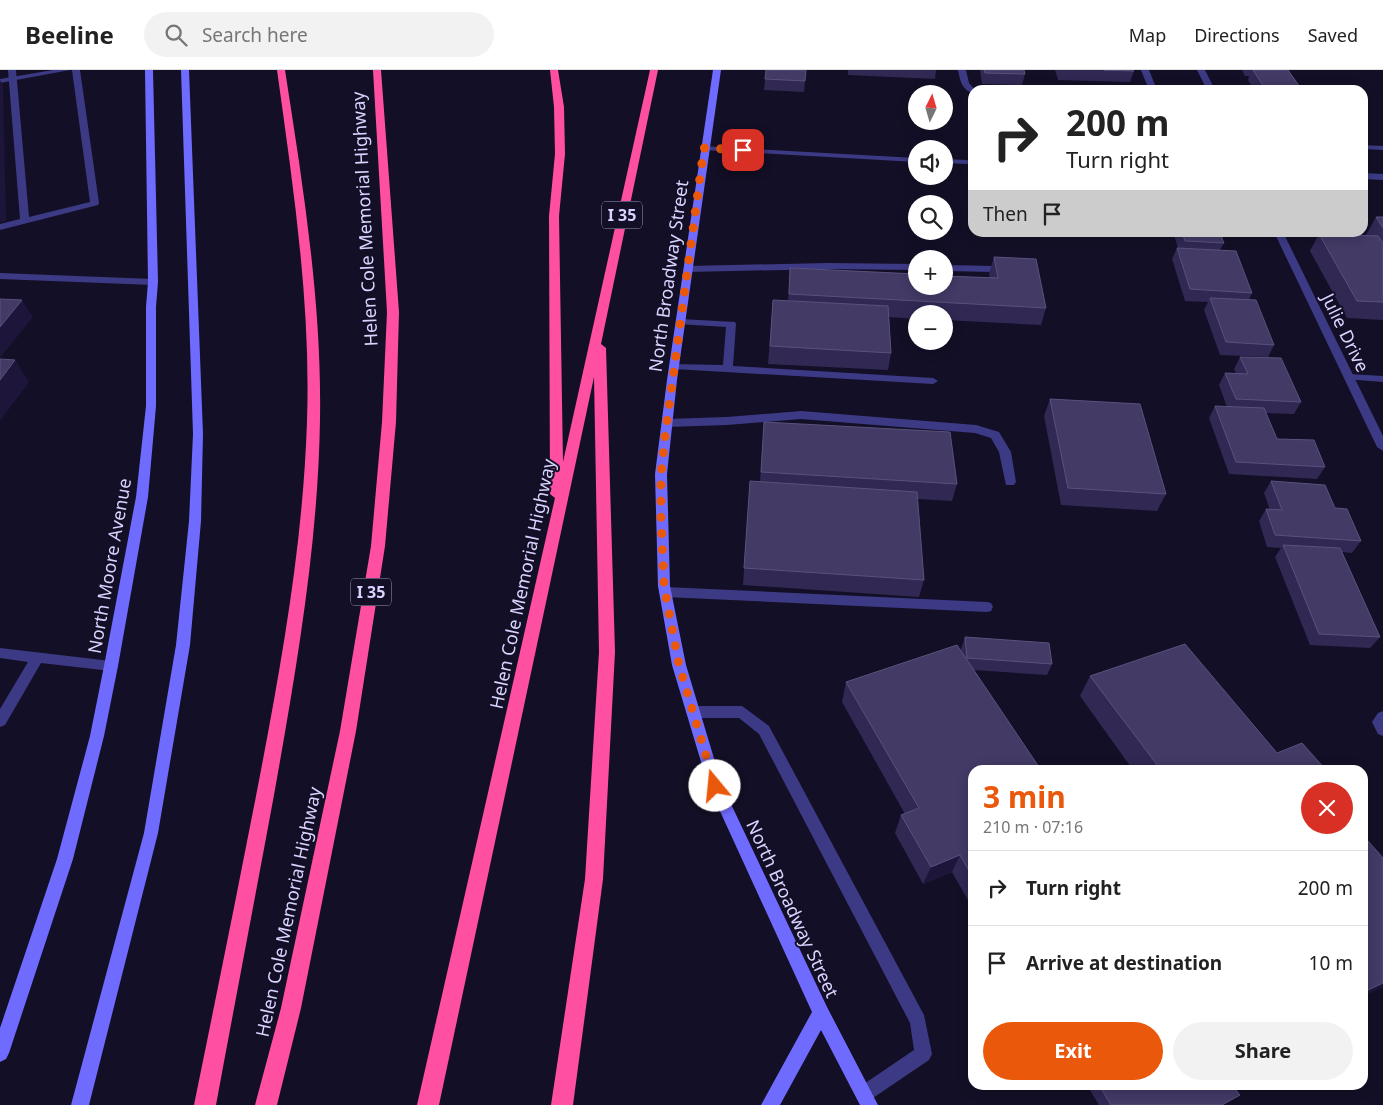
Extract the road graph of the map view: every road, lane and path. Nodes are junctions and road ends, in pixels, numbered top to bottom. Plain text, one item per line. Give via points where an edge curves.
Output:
1 (66, 70) edge
2 (76, 70) edge
3 (149, 70) edge
4 (185, 70) edge
5 (281, 70) edge
6 (377, 70) edge
7 (554, 70) edge
8 (654, 70) edge
9 (717, 70) edge
10 (962, 70) edge
11 (1145, 70) edge
12 (1201, 70) edge
13 (13, 75) edge
14 (0, 81) edge
15 (1151, 85) edge
16 (1208, 85) edge
17 (968, 87) edge
18 (1368, 147) edge
19 (704, 148) junction
20 (1383, 148) edge
21 (908, 160) edge
22 (953, 161) edge
23 (967, 162) dead end
24 (1368, 176) edge
25 (1383, 177) edge
26 (25, 221) junction
27 (0, 226) edge
28 (1280, 237) edge
29 (688, 268) junction
30 (908, 268) edge
31 (953, 268) edge
32 (995, 269) edge
33 (0, 276) edge
34 (153, 282) junction
35 (599, 321) junction
36 (681, 322) junction
37 (674, 366) junction
38 (728, 370) junction
39 (1349, 377) junction
40 (1383, 379) edge
41 (933, 381) dead end
42 (667, 423) junction
43 (1383, 447) edge
44 (1010, 482) dead end
45 (557, 523) junction
46 (665, 592) junction
47 (987, 607) dead end
48 (0, 653) edge
49 (38, 657) junction
50 (111, 666) junction
51 (693, 712) junction
52 (1383, 717) edge
53 (0, 721) edge
54 (1383, 730) edge
55 (821, 1013) junction
56 (0, 1053) edge
57 (866, 1100) edge
58 (80, 1105) edge
59 (205, 1105) edge
60 (266, 1105) edge
61 (428, 1105) edge
62 (562, 1105) edge
63 (770, 1105) edge

1 - 13 street
2 - 26 street via 95,203
3 - 34 main road, North Moore Avenue
4 - 58 main road via 198,434 195,521 183,644 151,833
5 - 59 highway via 304,235 314,346 312,467 298,601 273,753
6 - 60 highway, Helen Cole Memorial Highway / I 35 via 393,312 389,422 378,546 348,731 291,1008
7 - 45 highway via 560,154 554,216
8 - 35 highway, Helen Cole Memorial Highway / I 35
9 - 19 main road, North Broadway Street
10 - 17 street
11 - 15 street
12 - 16 street
13 - 14 street
13 - 26 street
18 - 20 street
19 - 21 street
19 - 29 main road, North Broadway Street
22 - 23 street
24 - 25 street
26 - 27 street
28 - 39 street, Julie Drive
29 - 30 street
29 - 36 main road, North Broadway Street
31 - 32 street
33 - 34 street
34 - 50 main road, North Moore Avenue via 151,406 142,497
35 - 45 highway, Helen Cole Memorial Highway / I 35
35 - 62 highway via 607,652 594,879
36 - 37 main road, North Broadway Street
36 - 38 street via 732,324
37 - 38 street
37 - 42 main road, North Broadway Street
38 - 41 street
39 - 40 street
39 - 43 street, Julie Drive
42 - 44 street via 801,415 976,430 995,435 1005,452
42 - 46 main road, North Broadway Street via 661,474
45 - 61 highway, Helen Cole Memorial Highway / I 35
46 - 47 street
46 - 51 main road, North Broadway Street via 679,665
48 - 49 street
49 - 50 street
49 - 53 street
50 - 56 main road, North Moore Avenue via 64,859
51 - 55 main road, North Broadway Street via 715,786
51 - 57 street via 742,712 764,730 918,1021 923,1054
52 - 54 street via 1379,722
55 - 57 main road, North Broadway Street
55 - 63 main road

